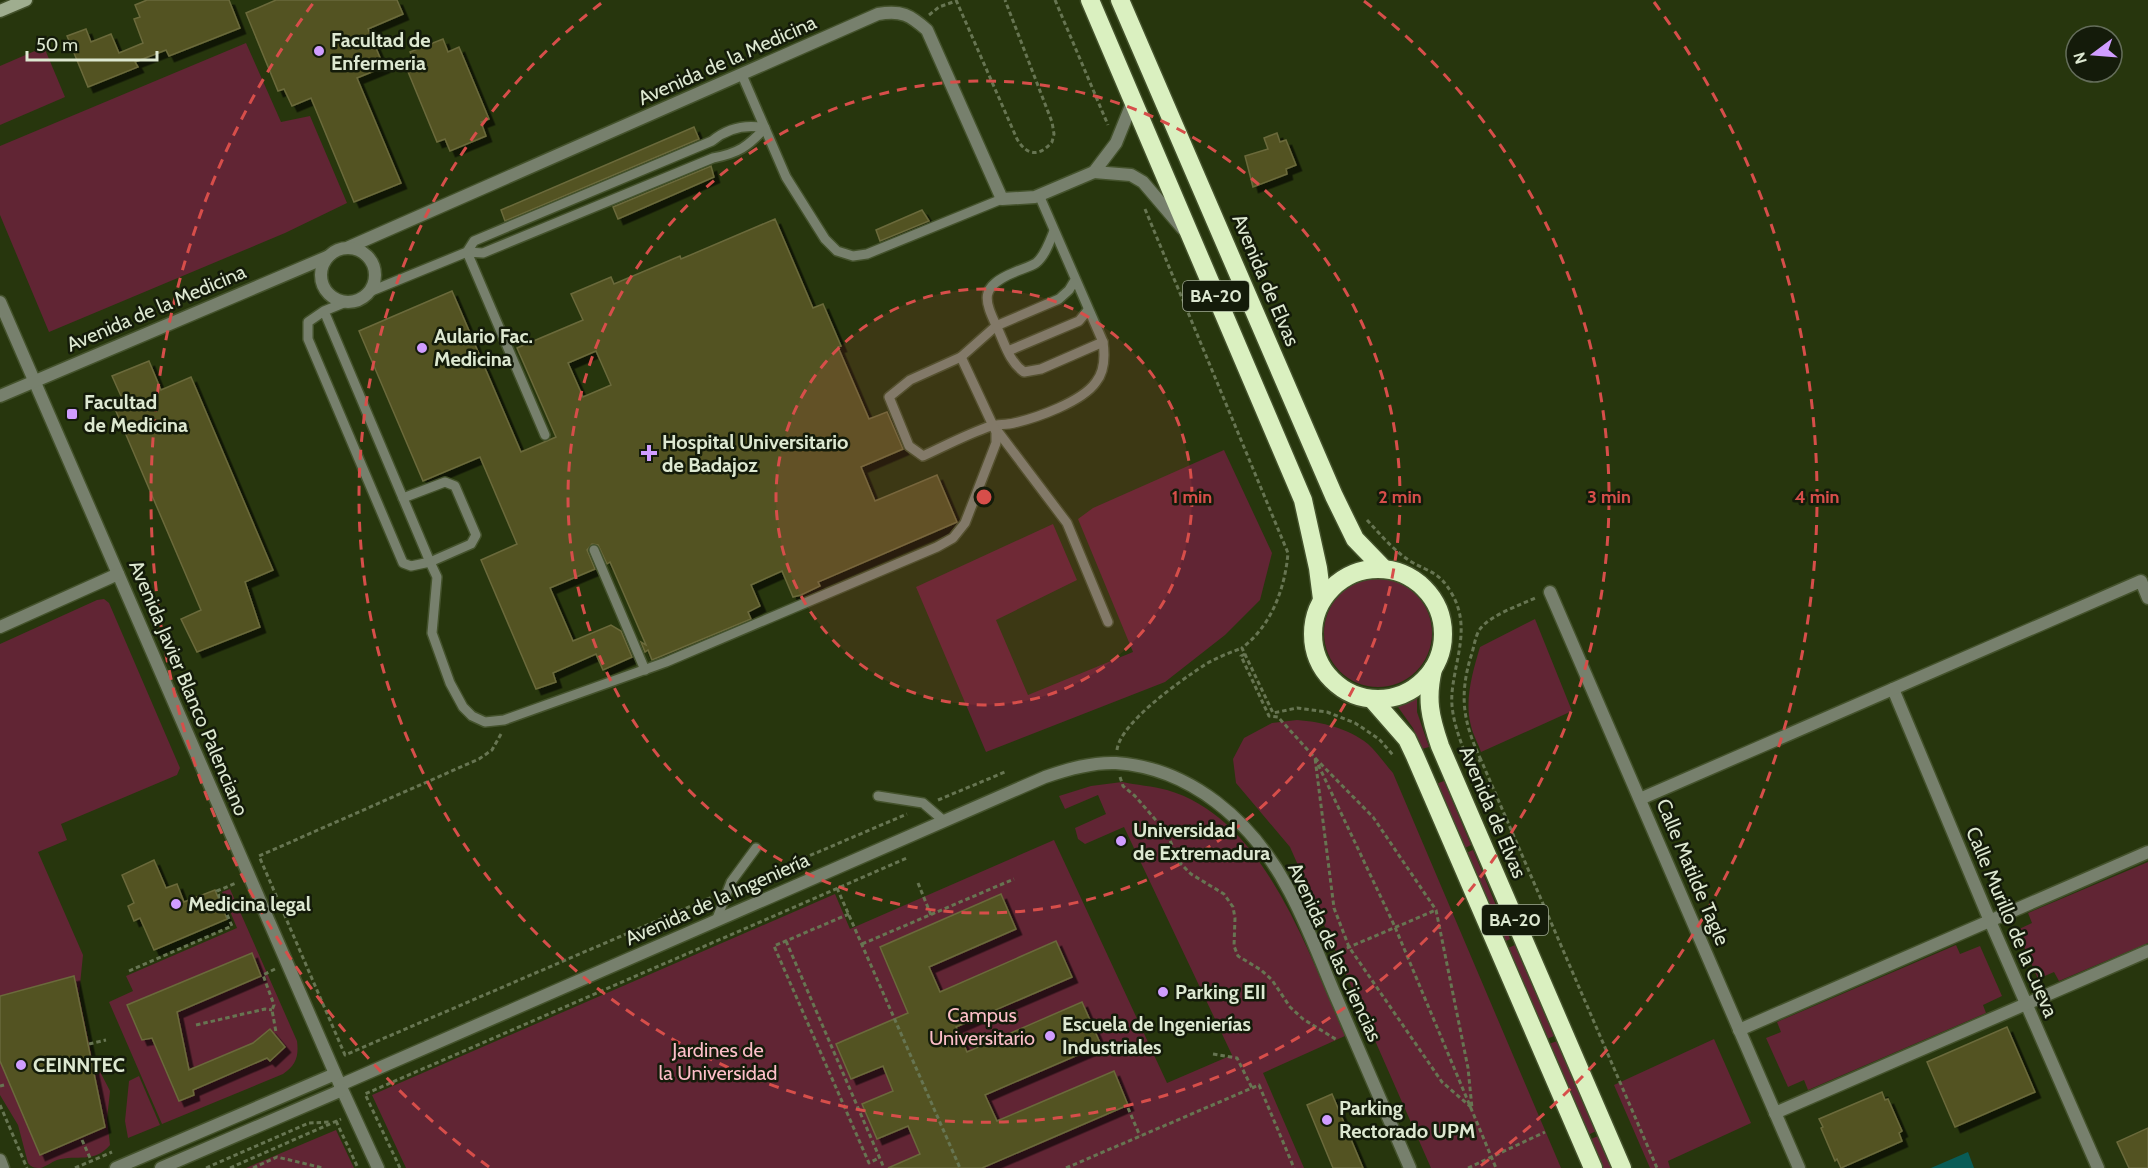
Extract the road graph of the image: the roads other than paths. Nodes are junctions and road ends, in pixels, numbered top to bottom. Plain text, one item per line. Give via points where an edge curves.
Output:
1 (26, 0) edge
2 (1090, 0) edge
3 (1120, 0) edge
4 (0, 11) edge
5 (742, 75) junction
6 (1133, 101) junction
7 (765, 128) junction
8 (1094, 172) junction
9 (1039, 195) junction
10 (1002, 199) junction
11 (1054, 231) junction
12 (1193, 241) junction
13 (350, 247) junction
14 (467, 252) junction
15 (327, 257) junction
16 (1075, 280) junction
17 (369, 292) junction
18 (0, 302) edge
19 (346, 302) junction
20 (1088, 310) junction
21 (324, 311) junction
22 (996, 326) junction
23 (1102, 342) junction
24 (1008, 351) junction
25 (962, 357) junction
26 (34, 381) junction
27 (0, 396) edge
28 (993, 425) junction
29 (545, 435) dead end
30 (404, 498) junction
31 (594, 550) dead end
32 (430, 562) junction
33 (1384, 569) junction
34 (118, 574) junction
35 (1550, 592) road end
36 (2148, 598) edge
37 (1322, 599) junction
38 (1108, 622) dead end
39 (0, 627) edge
40 (1433, 669) junction
41 (645, 670) junction
42 (1893, 689) junction
43 (1372, 699) junction
44 (1115, 763) joint
45 (878, 796) dead end
46 (1640, 799) junction
47 (944, 821) junction
48 (756, 848) dead end
49 (2148, 852) edge
50 (716, 921) junction
51 (1990, 921) junction
52 (2148, 951) edge
53 (2026, 1005) junction
54 (1739, 1030) junction
55 (339, 1083) junction
56 (1776, 1113) junction
57 (0, 1160) edge
58 (3, 1168) edge
59 (116, 1168) edge
60 (161, 1168) edge
61 (378, 1168) edge
62 (1410, 1168) edge
63 (1593, 1168) edge
64 (1622, 1168) edge
65 (1799, 1168) edge
66 (2098, 1168) edge

1 - 4 main road
2 - 6 highway, BA-20
3 - 33 highway, Avenida de Elvas / BA-20 via 1334,496 1355,539
5 - 7 lane
5 - 10 street, Avenida de la Medicina via 878,14 896,11 914,18 927,30
5 - 13 street, Avenida de la Medicina
6 - 8 street via 1116,143
6 - 12 highway, BA-20
7 - 10 lane via 786,177 825,239 837,251 853,256 867,254
7 - 14 lane via 738,151 483,253
7 - 14 lane via 751,125 730,130 474,241
8 - 9 street
8 - 12 street via 1131,175 1143,182
9 - 10 street
9 - 11 lane
11 - 16 lane
11 - 22 lane via 1036,263 998,279 989,288 987,301
12 - 37 highway, BA-20 via 1304,500
13 - 15 street
13 - 17 street via 371,260 375,276
14 - 17 lane
14 - 29 lane
15 - 19 street via 321,272 325,289
15 - 26 street, Avenida de la Medicina
16 - 20 lane
16 - 22 lane via 1059,299
17 - 19 street via 363,298
18 - 26 street, Avenida Javier Blanco Palenciano
19 - 21 lane
20 - 23 lane
20 - 24 lane via 1078,321
21 - 30 lane
21 - 32 lane via 308,322 308,339 403,563 411,566
22 - 24 lane
22 - 25 lane
23 - 24 lane via 1033,372 1015,366
23 - 28 lane via 1103,365 1096,383 1088,390 1032,418
25 - 28 lane
25 - 28 lane via 910,380 889,397 909,446 922,456
26 - 27 street, Avenida de la Medicina
26 - 34 street, Avenida Javier Blanco Palenciano
28 - 38 lane via 1067,523
28 - 41 lane via 996,442 990,460 965,523 953,538
30 - 32 lane
30 - 32 lane via 445,482 455,486 476,535 471,544
31 - 41 lane
32 - 41 lane via 437,578 432,633 450,683 472,716 485,722 504,720
33 - 37 highway, BA-20 via 1347,576
33 - 40 highway, BA-20 via 1408,576 1421,585 1437,608 1443,634
34 - 39 street
34 - 55 street, Avenida Javier Blanco Palenciano
35 - 46 street, Calle Matilde Tagle
36 - 42 street via 2141,580
37 - 43 highway, BA-20 via 1313,628 1320,664 1344,690
40 - 43 highway, BA-20 via 1407,693
40 - 64 highway, Avenida de Elvas / BA-20 via 1428,702 1440,746
42 - 46 street
42 - 51 street, Calle Murillo de la Cueva
43 - 63 highway, BA-20 via 1407,739
44 - 47 street, Avenida de la Ingeniería via 1062,772
44 - 62 street, Avenida de las Ciencias via 1170,775 1201,791 1251,834 1286,884
45 - 47 lane via 923,802
46 - 54 street, Calle Matilde Tagle
47 - 50 street, Avenida de la Ingeniería
48 - 50 lane via 731,882
49 - 51 street
50 - 55 street, Avenida de la Ingeniería
51 - 53 street, Calle Murillo de la Cueva
51 - 54 street
52 - 53 street
53 - 56 street
53 - 66 street, Calle Murillo de la Cueva
54 - 56 street, Calle Matilde Tagle
55 - 59 street
55 - 60 street
55 - 61 street, Avenida Javier Blanco Palenciano
56 - 65 street, Calle Matilde Tagle
57 - 58 street

